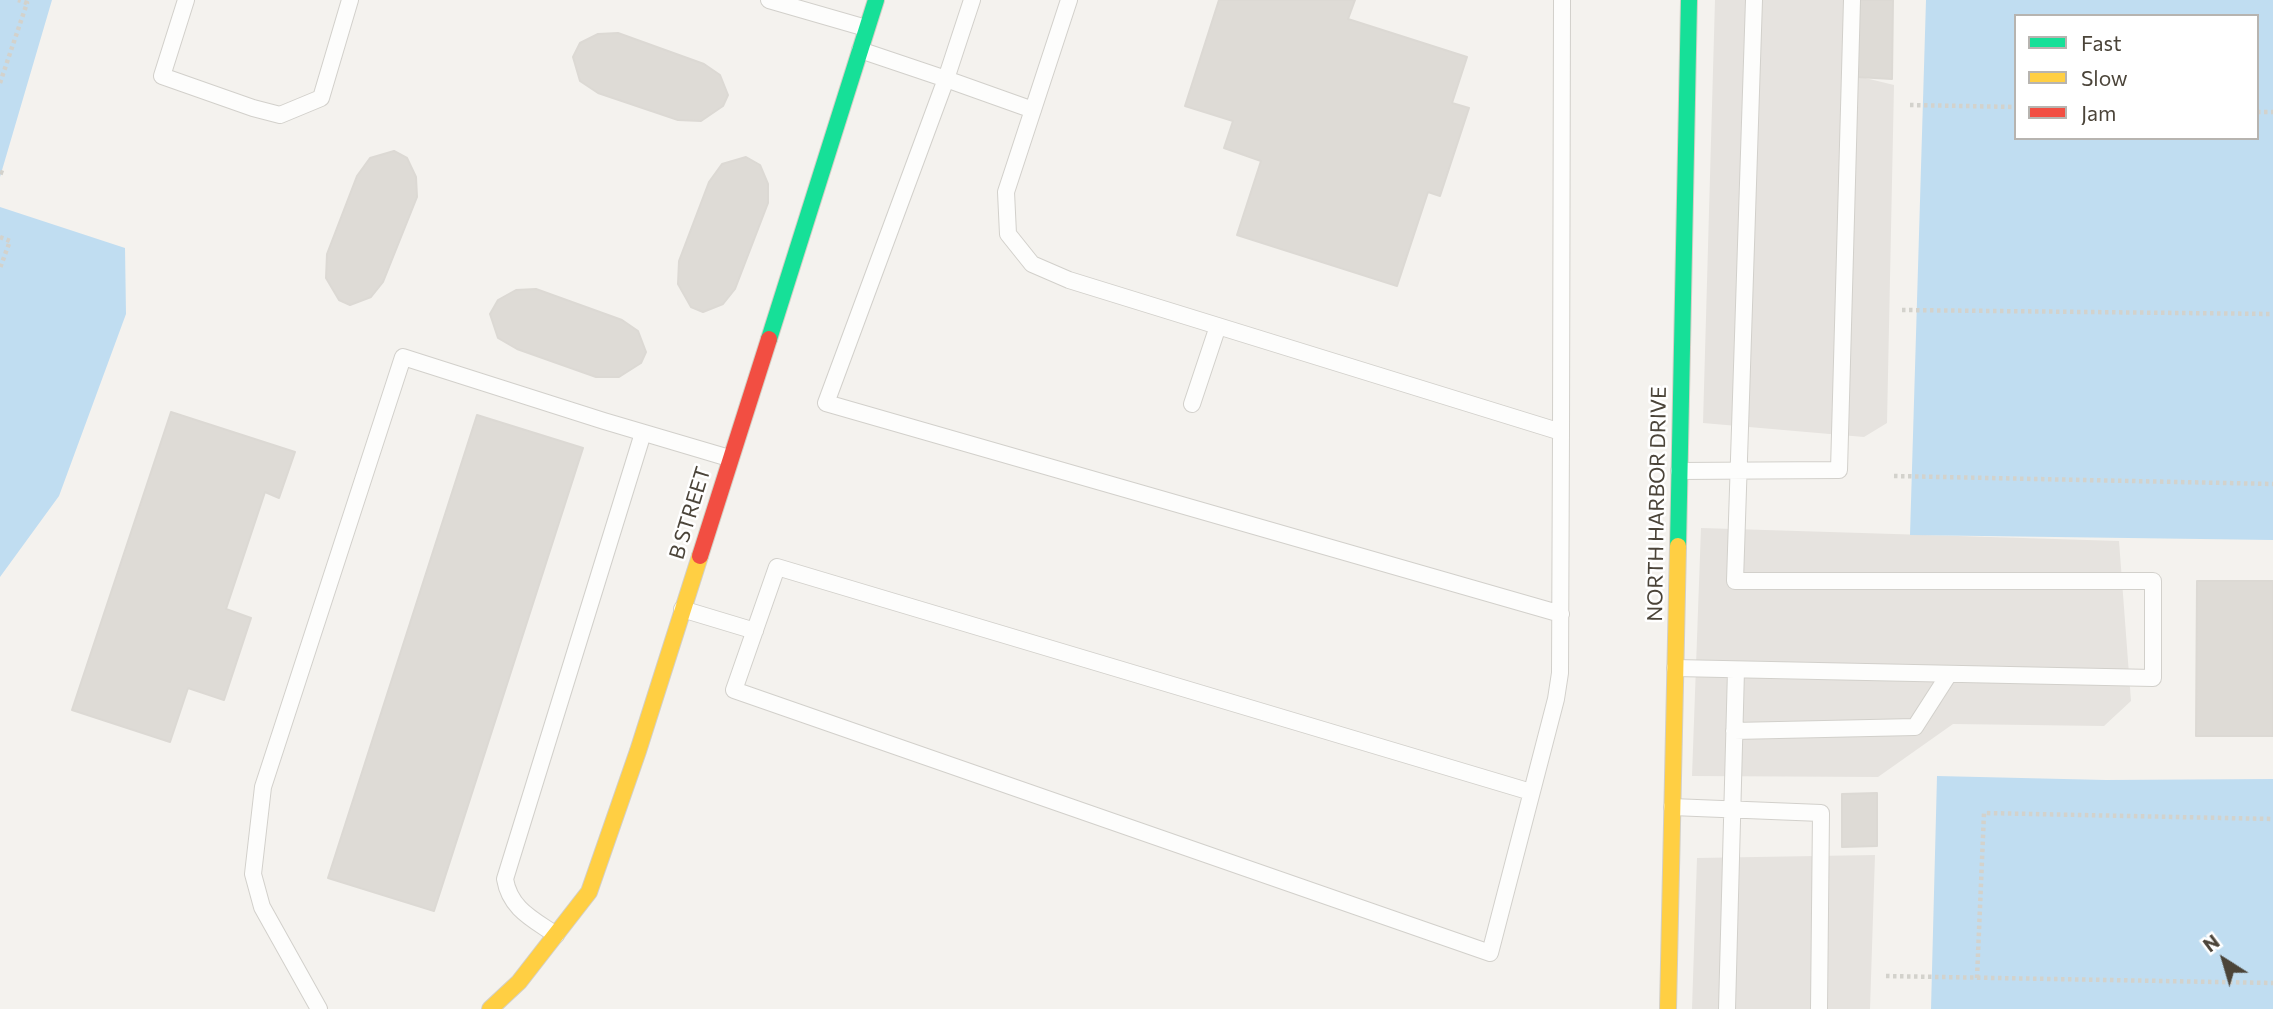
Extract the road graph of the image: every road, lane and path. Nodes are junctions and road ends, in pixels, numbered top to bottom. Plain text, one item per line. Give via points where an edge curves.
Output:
1 (18, 0) edge
2 (186, 0) edge
3 (350, 0) edge
4 (769, 0) edge
5 (876, 0) edge
6 (972, 0) edge
7 (1069, 0) edge
8 (1562, 0) edge
9 (1689, 0) edge
10 (1754, 0) edge
11 (1852, 0) edge
12 (866, 29) junction
13 (860, 50) junction
14 (946, 79) junction
15 (0, 83) edge
16 (1910, 105) dead end
17 (2014, 107) edge
18 (1033, 110) junction
19 (0, 172) edge
20 (6, 174) dead end
21 (0, 237) edge
22 (0, 268) edge
23 (1902, 310) dead end
24 (2273, 314) edge
25 (1218, 326) junction
26 (1192, 404) dead end
27 (1561, 432) junction
28 (643, 433) junction
29 (729, 458) junction
30 (1740, 470) junction
31 (1679, 471) junction
32 (1894, 476) dead end
33 (2273, 484) edge
34 (682, 609) junction
35 (1561, 614) junction
36 (755, 631) junction
37 (1675, 668) junction
38 (1737, 670) junction
39 (1949, 674) junction
40 (1734, 731) junction
41 (1531, 792) junction
42 (1672, 807) junction
43 (1731, 810) junction
44 (2273, 819) edge
45 (556, 935) junction
46 (1886, 976) dead end
47 (1977, 978) junction
48 (2273, 983) edge
49 (319, 1009) edge
50 (490, 1009) edge
51 (1668, 1009) edge
52 (1727, 1009) edge
53 (1819, 1009) edge

1 - 15 path via 27,3
2 - 3 lane via 162,76 280,115 321,98
4 - 12 lane
5 - 12 street, B STREET
6 - 14 lane
7 - 18 lane
8 - 27 lane
9 - 31 street, NORTH HARBOR DRIVE
10 - 30 lane
11 - 30 lane via 1839,470
12 - 13 street, B STREET
13 - 14 lane
13 - 29 street, B STREET
14 - 18 lane
14 - 35 lane via 826,403
16 - 17 path
18 - 25 lane via 1006,192 1008,234 1032,264
19 - 20 path
21 - 22 path via 10,241
23 - 24 path
25 - 26 lane
25 - 27 lane
27 - 35 lane
28 - 29 lane
28 - 45 lane via 505,879 514,904
28 - 49 lane via 403,356 263,787 256,829 253,874 262,907
29 - 34 street, B STREET
30 - 31 lane
30 - 39 lane via 1735,581 2153,581 2153,677
31 - 37 street, NORTH HARBOR DRIVE
32 - 33 path
34 - 36 lane
34 - 45 street, B STREET via 589,892
35 - 41 lane via 1560,673
36 - 41 lane via 777,567
36 - 41 lane via 734,690 1490,953
37 - 38 lane
37 - 42 street, NORTH HARBOR DRIVE
38 - 39 lane
38 - 40 lane
39 - 40 lane via 1915,727
40 - 43 lane
42 - 43 lane
42 - 51 street, NORTH HARBOR DRIVE
43 - 52 lane
43 - 53 lane via 1821,813
44 - 47 path via 1984,813
45 - 50 street, B STREET via 519,982
46 - 47 path
47 - 48 path

